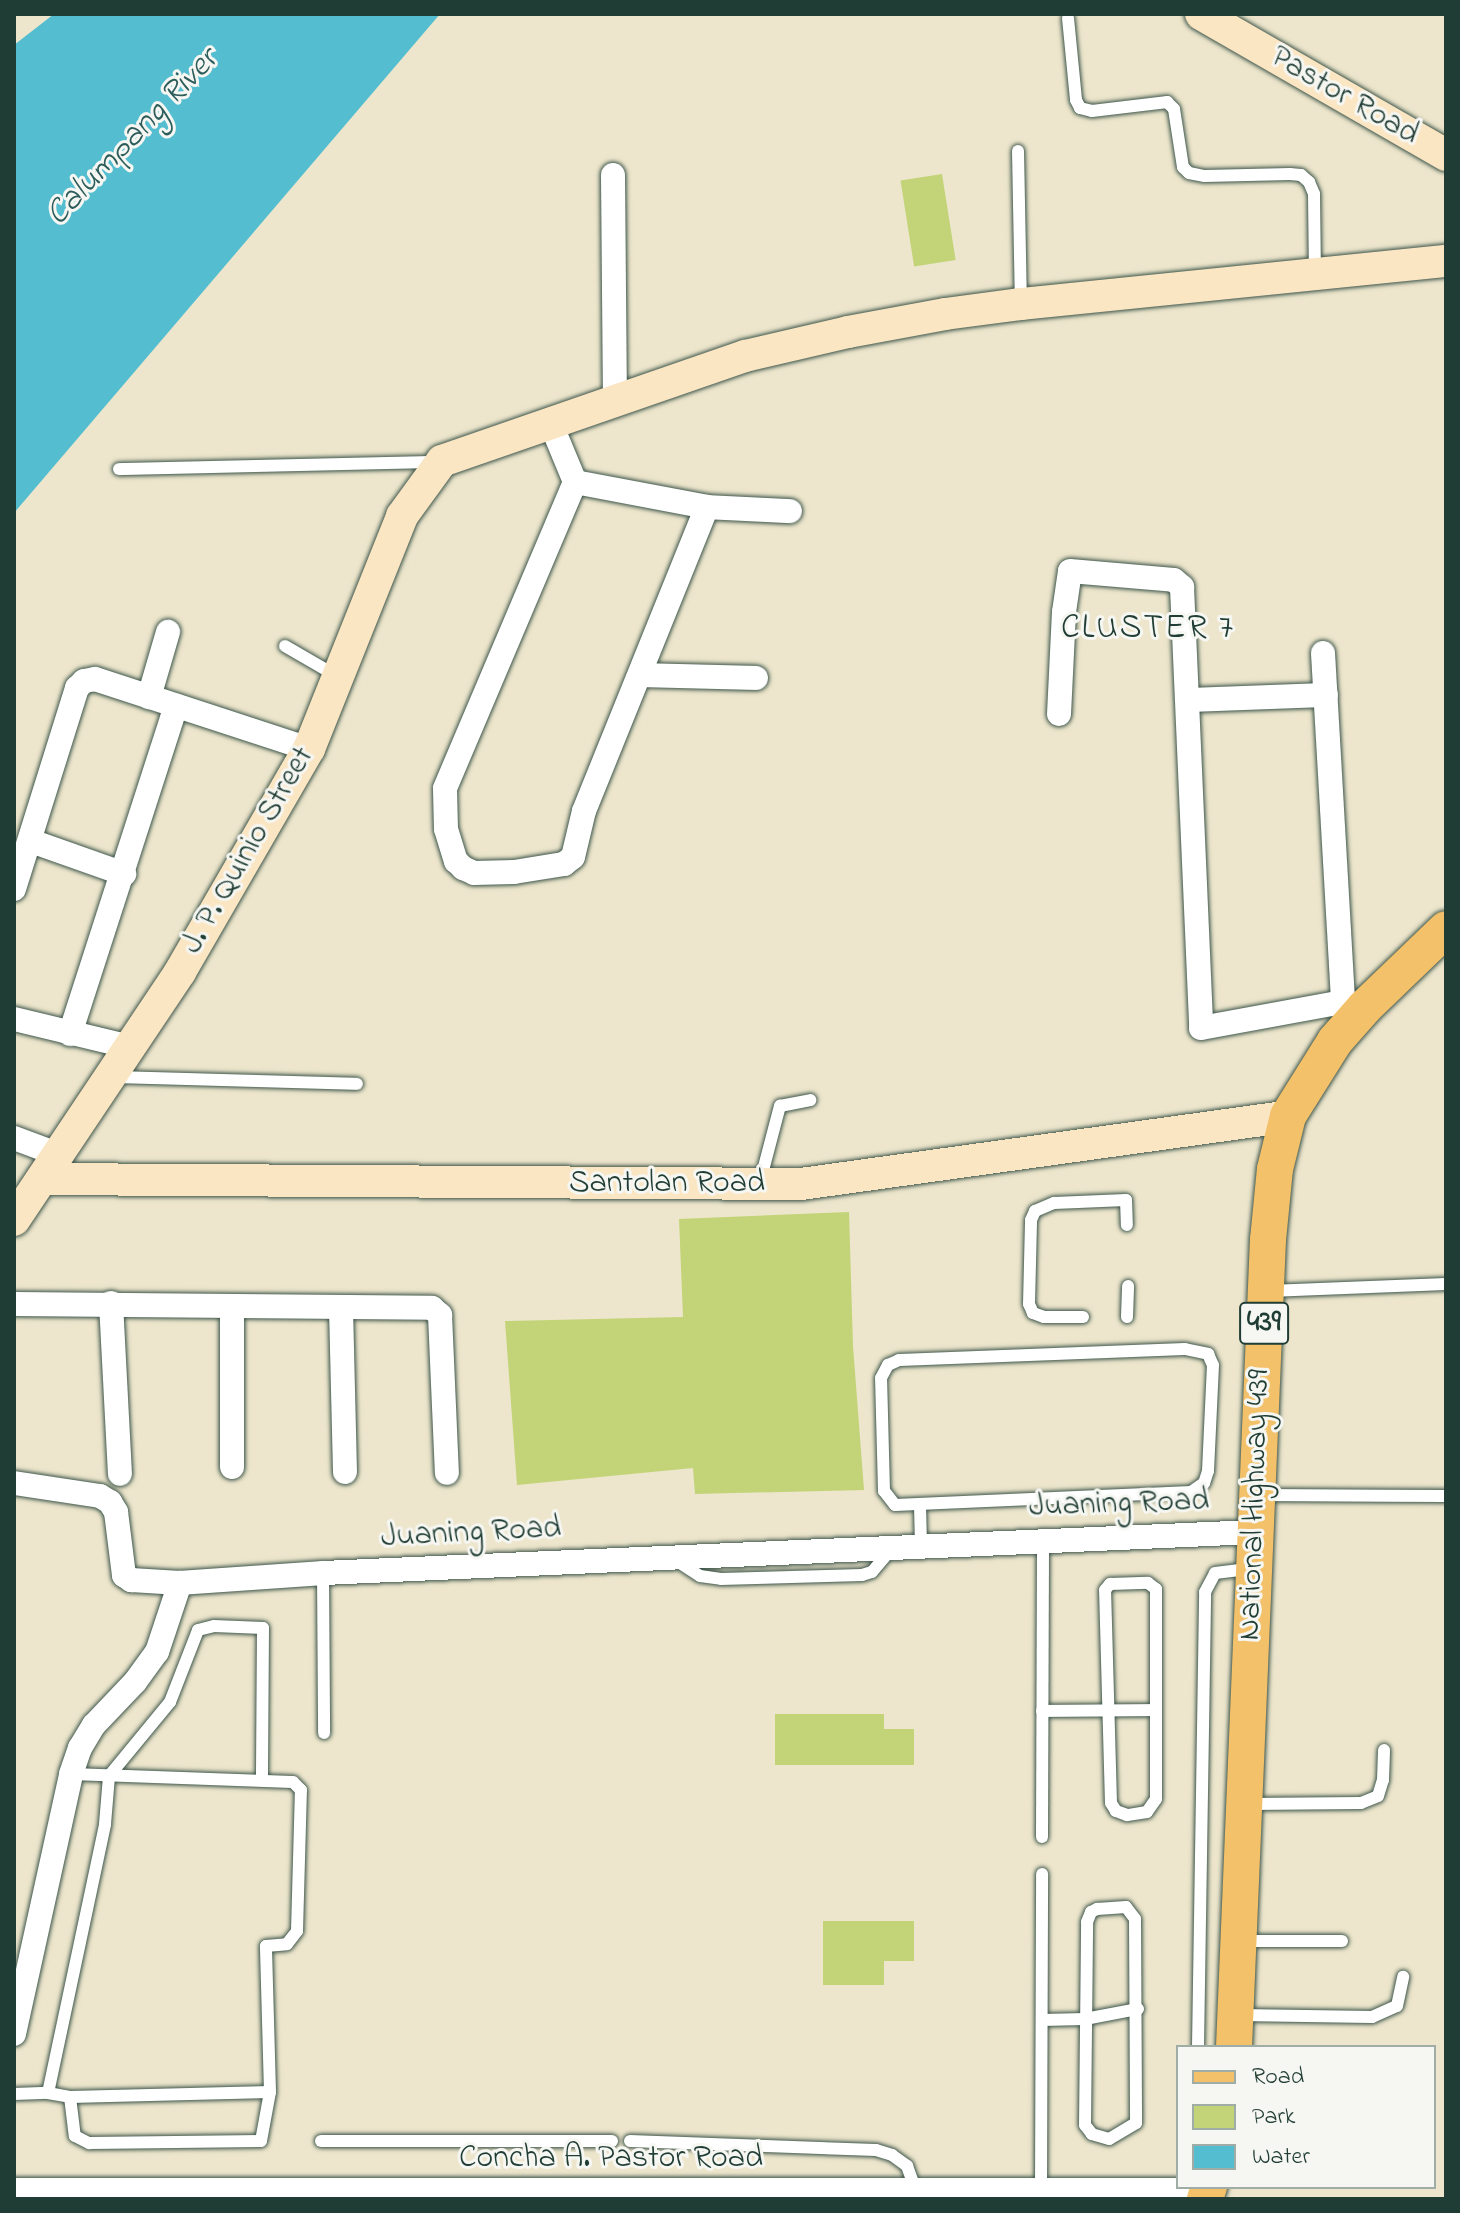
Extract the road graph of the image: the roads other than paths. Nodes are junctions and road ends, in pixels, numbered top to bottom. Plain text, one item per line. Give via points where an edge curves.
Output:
1 (1201, 14) edge
2 (1068, 18) dead end
3 (1018, 151) dead end
4 (1446, 155) edge
5 (613, 175) dead end
6 (1446, 261) edge
7 (1315, 272) junction
8 (1021, 304) junction
9 (615, 402) junction
10 (551, 424) junction
11 (442, 461) junction
12 (119, 469) dead end
13 (575, 482) junction
14 (707, 507) junction
15 (790, 511) dead end
16 (168, 632) dead end
17 (285, 646) dead end
18 (1323, 653) dead end
19 (641, 675) junction
20 (338, 677) junction
21 (756, 678) dead end
22 (1326, 695) junction
23 (149, 697) junction
24 (1188, 700) junction
25 (176, 706) junction
26 (1059, 714) dead end
27 (309, 749) junction
28 (31, 841) junction
29 (124, 874) junction
30 (14, 889) edge
31 (1446, 929) edge
32 (1354, 1004) junction
33 (14, 1019) edge
34 (70, 1034) junction
35 (131, 1047) junction
36 (110, 1077) junction
37 (357, 1084) dead end
38 (810, 1100) dead end
39 (1288, 1116) junction
40 (14, 1138) edge
41 (50, 1167) junction
42 (759, 1185) junction
43 (14, 1220) edge
44 (1127, 1225) dead end
45 (1446, 1284) edge
46 (1128, 1286) dead end
47 (1266, 1291) junction
48 (111, 1303) junction
49 (14, 1304) edge
50 (232, 1307) junction
51 (341, 1308) junction
52 (1083, 1317) dead end
53 (1127, 1317) dead end
54 (232, 1467) dead end
55 (345, 1472) dead end
56 (447, 1473) dead end
57 (120, 1474) dead end
58 (14, 1483) edge
59 (1256, 1495) junction
60 (1446, 1496) edge
61 (920, 1505) junction
62 (1254, 1532) junction
63 (1043, 1539) junction
64 (921, 1545) junction
65 (1253, 1569) junction
66 (323, 1573) junction
67 (180, 1583) junction
68 (1156, 1710) junction
69 (1042, 1711) junction
70 (1109, 1711) junction
71 (324, 1733) dead end
72 (1384, 1750) dead end
73 (71, 1774) junction
74 (109, 1776) junction
75 (262, 1780) junction
76 (1245, 1804) junction
77 (1042, 1837) dead end
78 (1042, 1874) dead end
79 (1240, 1941) junction
80 (1342, 1941) dead end
81 (1403, 1977) dead end
82 (1138, 2009) junction
83 (1085, 2019) junction
84 (1042, 2020) junction
85 (1235, 2031) edge
86 (14, 2034) edge
87 (1198, 2045) edge
88 (270, 2092) junction
89 (48, 2093) junction
90 (14, 2094) edge
91 (70, 2097) junction
92 (321, 2141) dead end
93 (612, 2141) dead end
94 (630, 2141) dead end
95 (14, 2190) edge
96 (1041, 2190) junction
97 (916, 2191) junction
98 (1208, 2192) edge
99 (536, 2195) edge
100 (873, 2195) edge

1 - 4 street, Pastor Road
2 - 7 lane via 1080,108 1167,102 1174,109 1183,167 1189,173 1290,174 1309,182 1314,194
3 - 8 lane
5 - 9 street
6 - 7 street
7 - 8 street
8 - 9 street via 931,316 745,356
9 - 10 street
10 - 11 street
10 - 13 street
11 - 12 lane
11 - 20 street, J. P. Quinio Street via 402,516
13 - 14 street
13 - 19 street via 445,789 448,838 463,868 474,873 514,872 569,862 584,811
14 - 15 street
14 - 19 street
16 - 23 street
17 - 20 lane
18 - 22 street
19 - 21 street
20 - 27 street, J. P. Quinio Street
22 - 24 street
22 - 32 street
23 - 25 street
23 - 28 street via 95,679 77,688
24 - 26 street via 1182,587 1174,580 1070,571
24 - 32 street via 1201,1028
25 - 27 street
25 - 29 street
27 - 35 street, J. P. Quinio Street
28 - 29 street
28 - 30 street
29 - 34 street
31 - 32 main road, National Highway 439 / 439
32 - 39 main road, National Highway 439 / 439
33 - 34 street
34 - 35 street
35 - 36 street, J. P. Quinio Street
36 - 37 lane
36 - 41 street, J. P. Quinio Street
38 - 42 lane via 780,1106
39 - 42 street, Santolan Road via 869,1176
39 - 47 main road, National Highway 439 / 439 via 1270,1203
40 - 41 street
41 - 42 street, Santolan Road
41 - 43 street, J. P. Quinio Street
44 - 52 lane via 1126,1200 1054,1203 1035,1211 1029,1304 1033,1313
45 - 47 lane
46 - 53 lane
47 - 59 main road, National Highway 439 / 439
48 - 49 street
48 - 50 street
48 - 57 street
50 - 51 street
50 - 54 street
51 - 55 street
51 - 56 street via 432,1308 440,1315
58 - 67 street, Juaning Road via 110,1502 116,1512 124,1575
59 - 60 lane
59 - 62 main road, National Highway 439 / 439
61 - 61 lane via 895,1505 884,1491 881,1378 888,1365 899,1360 1185,1349 1208,1354 1213,1365 1208,1471 1204,1483 1191,1492
61 - 64 lane
62 - 63 street, Juaning Road
62 - 65 main road, National Highway 439 / 439
63 - 64 street, Juaning Road
63 - 69 lane
64 - 66 street, Juaning Road
65 - 76 main road, National Highway 439 / 439
65 - 87 lane via 1215,1573 1205,1592
66 - 67 street, Juaning Road
66 - 71 lane
67 - 73 street via 157,1652 94,1725
68 - 70 lane
68 - 70 lane via 1156,1799 1152,1808 1138,1815 1116,1811 1111,1803
68 - 70 lane via 1156,1589 1148,1583 1110,1584 1105,1590
69 - 70 lane
69 - 77 lane
72 - 76 lane via 1378,1796 1361,1803
73 - 74 lane
73 - 86 street
74 - 75 lane
74 - 75 lane via 170,1702 198,1630 258,1627 265,1633
74 - 89 lane via 105,1824
75 - 88 lane via 293,1782 301,1790 297,1931 287,1944 266,1946
76 - 79 main road, National Highway 439 / 439
78 - 84 lane
79 - 80 lane
79 - 85 main road, National Highway 439 / 439
81 - 85 lane via 1397,2006 1372,2017
82 - 83 lane
82 - 83 lane via 1135,1919 1126,1907 1097,1909 1087,1922
82 - 83 lane via 1136,2123 1109,2139 1092,2134 1085,2125
83 - 84 lane
84 - 96 lane
88 - 91 lane
88 - 91 lane via 265,2133 253,2144 89,2143 75,2136
89 - 90 lane
89 - 91 lane
92 - 93 lane
94 - 97 lane via 876,2150 907,2166
95 - 99 street, Concha A. Pastor Road
96 - 97 street, Concha A. Pastor Road
96 - 98 street, Concha A. Pastor Road
97 - 100 street, Concha A. Pastor Road
99 - 100 street, Concha A. Pastor Road

